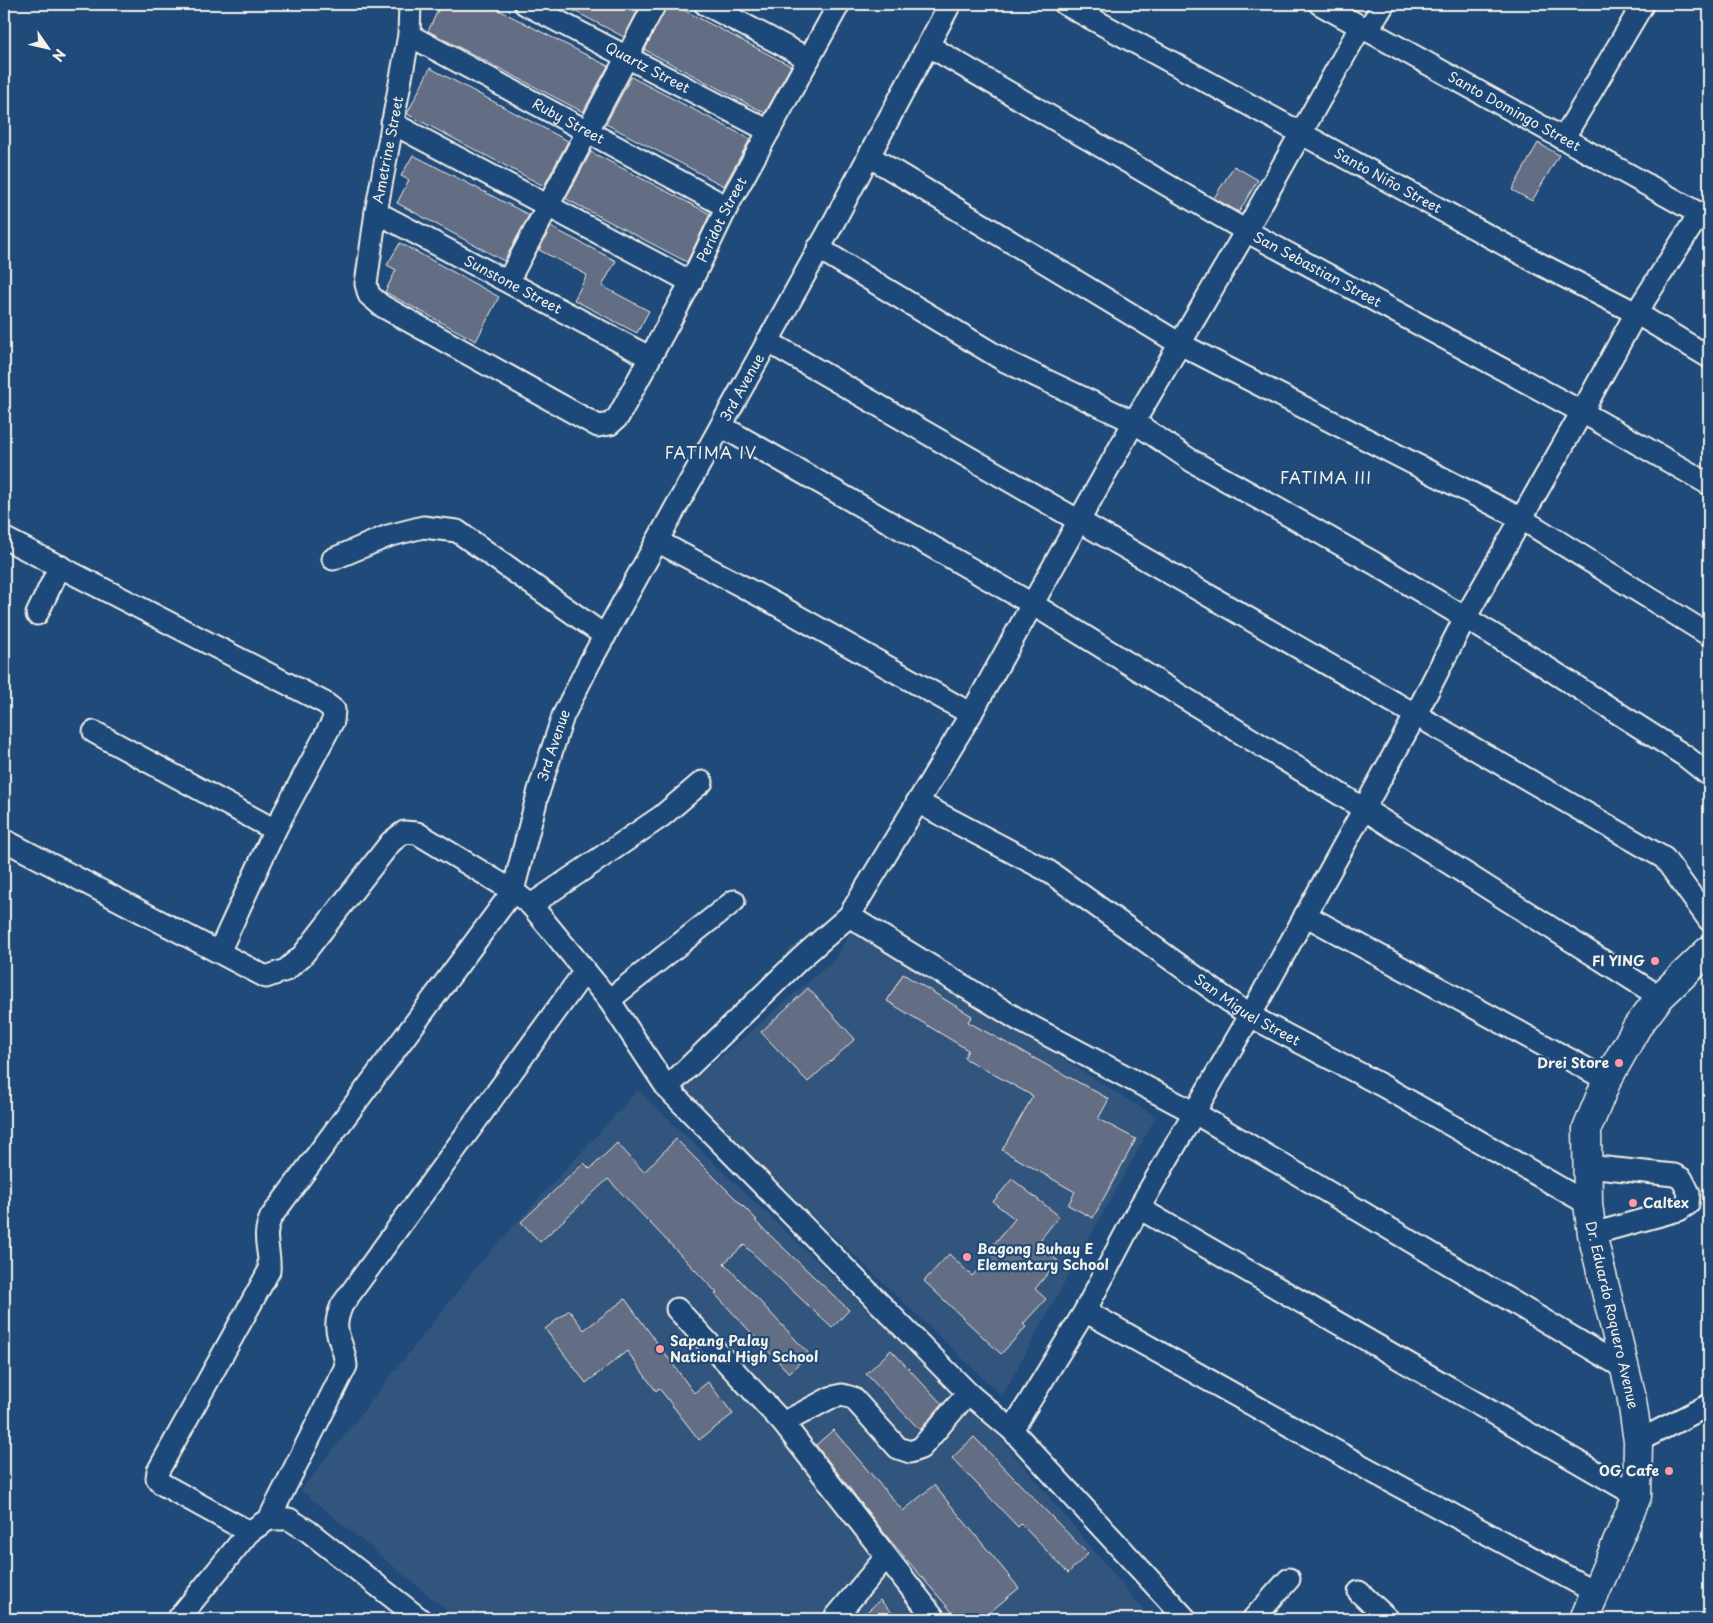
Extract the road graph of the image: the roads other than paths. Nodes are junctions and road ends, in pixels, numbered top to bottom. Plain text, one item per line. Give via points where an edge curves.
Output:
1 (410, 4) edge
2 (525, 4) edge
3 (654, 4) edge
4 (706, 4) edge
5 (839, 4) edge
6 (950, 4) edge
7 (1065, 4) edge
8 (1320, 4) edge
9 (1384, 4) edge
10 (1643, 4) edge
11 (739, 12) edge
12 (1364, 29) junction
13 (409, 35) junction
14 (929, 46) junction
15 (627, 56) junction
16 (809, 59) junction
17 (392, 123) junction
18 (588, 131) junction
19 (769, 131) junction
20 (1301, 131) junction
21 (1562, 139) junction
22 (869, 156) junction
23 (549, 206) junction
24 (727, 207) junction
25 (376, 212) junction
26 (1705, 216) edge
27 (1246, 231) junction
28 (818, 248) junction
29 (508, 281) junction
30 (691, 282) junction
31 (1636, 312) junction
32 (767, 341) junction
33 (1180, 344) junction
34 (649, 357) junction
35 (1709, 357) edge
36 (1582, 412) junction
37 (1134, 422) junction
38 (598, 426) joint
39 (721, 426) junction
40 (1709, 484) edge
41 (1522, 519) junction
42 (1078, 521) junction
43 (4, 538) edge
44 (657, 541) junction
45 (333, 559) dead end
46 (60, 566) junction
47 (1034, 604) junction
48 (37, 614) dead end
49 (1465, 618) junction
50 (1709, 635) edge
51 (605, 636) junction
52 (971, 714) junction
53 (1415, 716) junction
54 (94, 732) dead end
55 (1709, 775) edge
56 (702, 782) dead end
57 (917, 802) junction
58 (1364, 809) junction
59 (275, 830) junction
60 (4, 840) edge
61 (514, 891) junction
62 (734, 901) dead end
63 (531, 905) junction
64 (1305, 915) junction
65 (849, 916) junction
66 (1709, 920) edge
67 (1709, 950) edge
68 (219, 952) junction
69 (585, 971) junction
70 (1660, 997) junction
71 (609, 1000) junction
72 (1250, 1016) junction
73 (1607, 1080) junction
74 (668, 1088) junction
75 (1195, 1113) junction
76 (1587, 1166) junction
77 (1588, 1204) junction
78 (1139, 1208) junction
79 (1592, 1234) junction
80 (677, 1309) dead end
81 (1085, 1311) junction
82 (1624, 1368) junction
83 (968, 1392) junction
84 (1709, 1405) edge
85 (783, 1423) junction
86 (1012, 1430) junction
87 (1638, 1441) junction
88 (1637, 1496) junction
89 (269, 1519) junction
90 (249, 1532) junction
91 (886, 1557) junction
92 (1289, 1579) dead end
93 (1360, 1592) dead end
94 (1595, 1592) junction
95 (179, 1619) edge
96 (420, 1619) edge
97 (834, 1619) edge
98 (935, 1619) edge
99 (1186, 1619) edge
100 (1253, 1619) edge
101 (1388, 1619) edge
102 (1584, 1619) edge

1 - 13 street, Ametrine Street
2 - 15 street, Quartz Street
3 - 15 street
4 - 11 street
5 - 16 street, Peridot Street
6 - 14 street, 3rd Avenue
7 - 20 street, Santo Niño Street
8 - 12 street, Santo Domingo Street
9 - 12 street
10 - 21 street
11 - 16 street
12 - 20 street
12 - 21 street, Santo Domingo Street
13 - 17 street, Ametrine Street
13 - 18 street, Ruby Street
14 - 22 street, 3rd Avenue
14 - 27 street, San Sebastian Street
15 - 18 street
15 - 19 street, Quartz Street
16 - 19 street, Peridot Street
17 - 23 street
17 - 25 street, Ametrine Street
18 - 23 street
18 - 24 street, Ruby Street
19 - 24 street, Peridot Street
20 - 27 street
20 - 31 street, Santo Niño Street via 1540,264
21 - 26 street, Santo Domingo Street
22 - 28 street, 3rd Avenue
22 - 33 street
23 - 29 street
23 - 30 street
24 - 30 street, Peridot Street
25 - 29 street, Sunstone Street
25 - 38 street, Ametrine Street via 366,284 369,295 382,306
26 - 31 street
27 - 33 street
27 - 36 street, San Sebastian Street
28 - 32 street, 3rd Avenue
28 - 37 street via 1005,361
29 - 34 street, Sunstone Street
30 - 34 street, Peridot Street
31 - 35 street, Santo Niño Street
31 - 36 street
32 - 39 street, 3rd Avenue
32 - 42 street
33 - 37 street
33 - 41 street
34 - 38 street, Peridot Street via 618,417 610,424
36 - 40 street, San Sebastian Street
36 - 41 street
37 - 42 street
37 - 49 street via 1192,461
39 - 44 street, 3rd Avenue
39 - 47 street
41 - 49 street
41 - 50 street
42 - 47 street
42 - 53 street
43 - 46 street
44 - 51 street, 3rd Avenue
44 - 52 street
45 - 51 street via 388,536 423,527 457,531
46 - 48 street
46 - 59 street via 325,702 334,710 333,721
47 - 52 street
47 - 58 street
49 - 53 street
49 - 55 street via 1685,756
51 - 61 street, 3rd Avenue via 564,716 539,790
52 - 57 street
53 - 58 street
53 - 66 street via 1664,858
54 - 59 street
56 - 63 street via 662,816
57 - 65 street
57 - 72 street, San Miguel Street via 1048,871
58 - 64 street
58 - 70 street
59 - 68 street
60 - 68 street
61 - 63 street
61 - 68 street via 417,833 404,832 391,842 302,956 286,970 266,977
61 - 90 street via 270,1217 265,1245 269,1270 158,1471 157,1478 162,1484
62 - 71 street
63 - 69 street
64 - 72 street
64 - 73 street
65 - 74 street via 800,959
65 - 75 street via 1019,1020
67 - 70 main road, Dr. Eduardo Roquero Avenue
69 - 71 street
69 - 89 street via 342,1305 335,1319 346,1366
70 - 73 main road, Dr. Eduardo Roquero Avenue via 1637,1027
71 - 74 street
72 - 75 street
72 - 77 street, San Miguel Street via 1383,1086
73 - 76 main road, Dr. Eduardo Roquero Avenue via 1588,1129
74 - 83 street
75 - 78 street
75 - 82 street
76 - 77 main road, Dr. Eduardo Roquero Avenue
76 - 79 street via 1674,1175 1682,1179 1688,1193 1688,1204 1679,1210
77 - 79 main road, Dr. Eduardo Roquero Avenue
78 - 81 street
78 - 88 street
79 - 82 main road, Dr. Eduardo Roquero Avenue
80 - 85 street
81 - 86 street
81 - 94 street
82 - 87 main road, Dr. Eduardo Roquero Avenue
83 - 85 street via 921,1448 910,1452 898,1448 852,1398 842,1395
83 - 86 street
84 - 87 street
85 - 91 street
86 - 99 street
87 - 88 main road, Dr. Eduardo Roquero Avenue
88 - 94 main road, Dr. Eduardo Roquero Avenue
89 - 90 street
89 - 96 street via 289,1519 308,1530
90 - 95 street
91 - 97 street
91 - 98 street
92 - 100 street
93 - 101 street
94 - 102 main road, Dr. Eduardo Roquero Avenue

